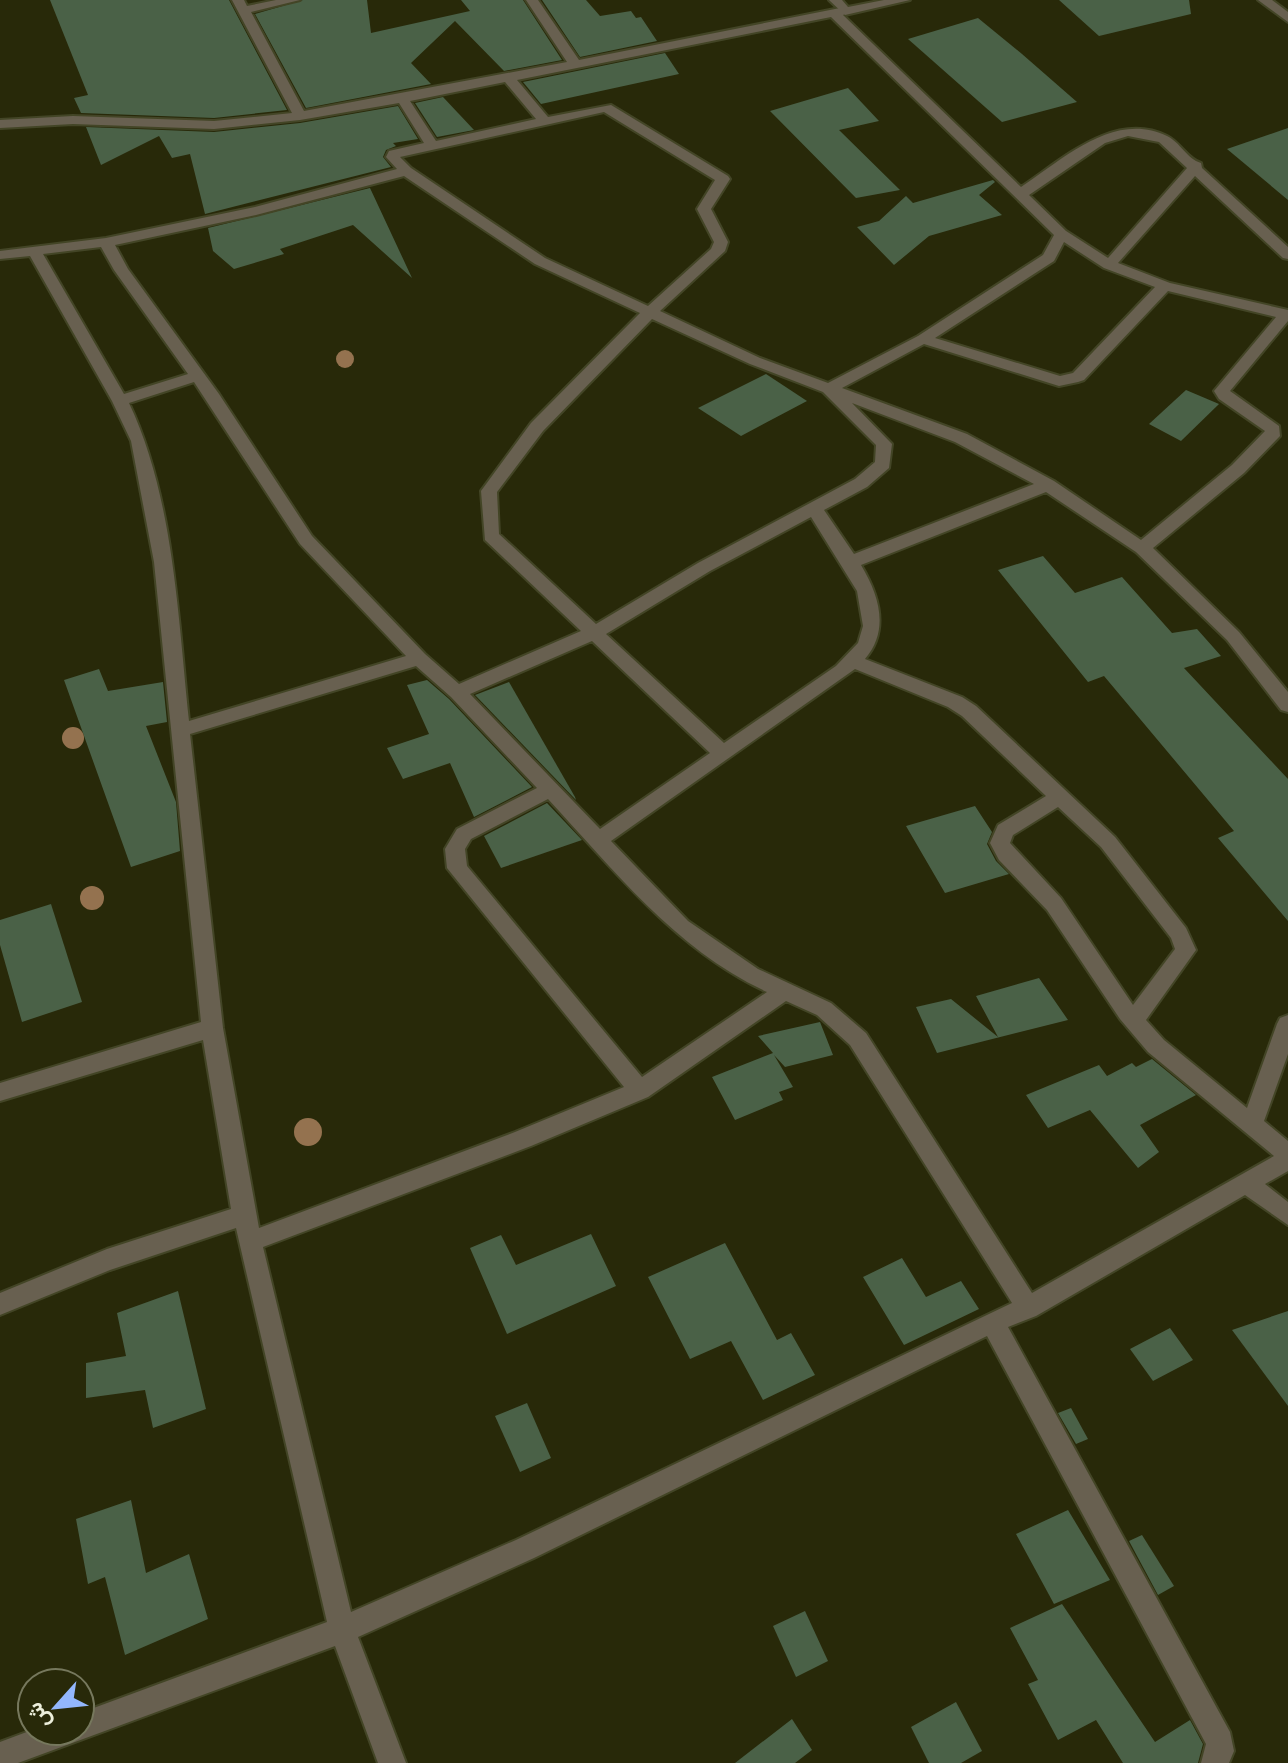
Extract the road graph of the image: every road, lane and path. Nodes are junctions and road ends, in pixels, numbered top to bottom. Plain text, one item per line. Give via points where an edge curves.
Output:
1 (294, 0) edge
2 (532, 0) edge
3 (904, 0) edge
4 (1264, 0) edge
5 (241, 5) edge
6 (838, 8) edge
7 (1288, 18) edge
8 (575, 64) junction
9 (509, 78) junction
10 (402, 98) junction
11 (300, 116) junction
12 (545, 122) junction
13 (0, 124) edge
14 (432, 145) junction
15 (1196, 166) junction
16 (406, 171) junction
17 (1019, 195) junction
18 (1061, 234) junction
19 (106, 242) junction
20 (33, 249) junction
21 (0, 255) edge
22 (1288, 255) edge
23 (1109, 265) junction
24 (1165, 286) junction
25 (649, 313) junction
26 (1287, 314) edge
27 (923, 339) junction
28 (197, 376) junction
29 (829, 389) junction
30 (120, 401) junction
31 (1048, 485) junction
32 (815, 510) junction
33 (1142, 548) junction
34 (849, 563) junction
35 (593, 632) junction
36 (419, 659) junction
37 (852, 661) junction
38 (457, 692) junction
39 (1288, 705) edge
40 (181, 730) junction
41 (723, 754) junction
42 (549, 790) junction
43 (1061, 796) junction
44 (597, 841) junction
45 (784, 991) junction
46 (1134, 1020) junction
47 (1288, 1024) edge
48 (212, 1028) junction
49 (640, 1090) junction
50 (0, 1092) edge
51 (1252, 1125) junction
52 (1288, 1156) edge
53 (1246, 1183) junction
54 (244, 1215) junction
55 (1288, 1215) edge
56 (251, 1241) junction
57 (0, 1304) edge
58 (1028, 1308) junction
59 (992, 1322) junction
60 (342, 1630) junction
61 (96, 1721) edge
62 (24, 1747) edge
63 (0, 1756) edge
64 (392, 1763) edge
65 (1215, 1763) edge

1 - 5 street
2 - 8 street
3 - 6 street
4 - 7 street
5 - 11 street
6 - 8 street
6 - 17 street
8 - 9 street
9 - 10 street
9 - 12 street
10 - 11 street
10 - 14 street
11 - 13 street via 214,125 73,120
12 - 14 street
12 - 25 street via 606,108 723,179 704,209 721,242 718,251
14 - 16 street via 394,154
15 - 17 street via 1158,137 1114,134
15 - 22 street
15 - 23 street
16 - 19 street via 256,211
16 - 25 street via 540,261
17 - 18 street
18 - 23 street
18 - 27 street via 1049,258
19 - 20 street
19 - 28 street
20 - 21 street
20 - 30 street
23 - 24 street
24 - 26 street
24 - 27 street via 1069,381
25 - 29 street
25 - 35 street via 537,427 489,491 491,536
26 - 33 street via 1222,391 1273,430 1272,436
27 - 29 street
28 - 30 street
28 - 36 street via 306,540
29 - 31 street via 961,438
29 - 32 street via 884,444 883,464
30 - 40 street via 139,441 163,562
31 - 33 street
31 - 34 street
32 - 34 street
32 - 35 street
33 - 39 street via 1233,636
34 - 37 street via 867,589 873,611 867,644
35 - 38 street
35 - 41 street
36 - 38 street
36 - 40 street
37 - 41 street
37 - 43 street via 969,711
38 - 42 street
40 - 48 street
41 - 44 street
42 - 44 street
42 - 49 street via 464,834 455,849 457,868
43 - 46 street via 1108,842 1185,944 1186,950
43 - 46 street via 1005,830 1000,843 1054,904
44 - 45 street via 681,927
45 - 49 street
45 - 58 street via 824,1009 858,1039
46 - 51 street via 1156,1046
47 - 51 street
48 - 50 street
48 - 54 street
49 - 56 street
51 - 52 street
52 - 53 street
53 - 55 street
53 - 58 street
54 - 56 street
54 - 57 street via 107,1260
56 - 60 street
58 - 59 street
59 - 60 street via 525,1549
59 - 65 street via 1220,1742
60 - 61 street
60 - 64 street
62 - 63 street

